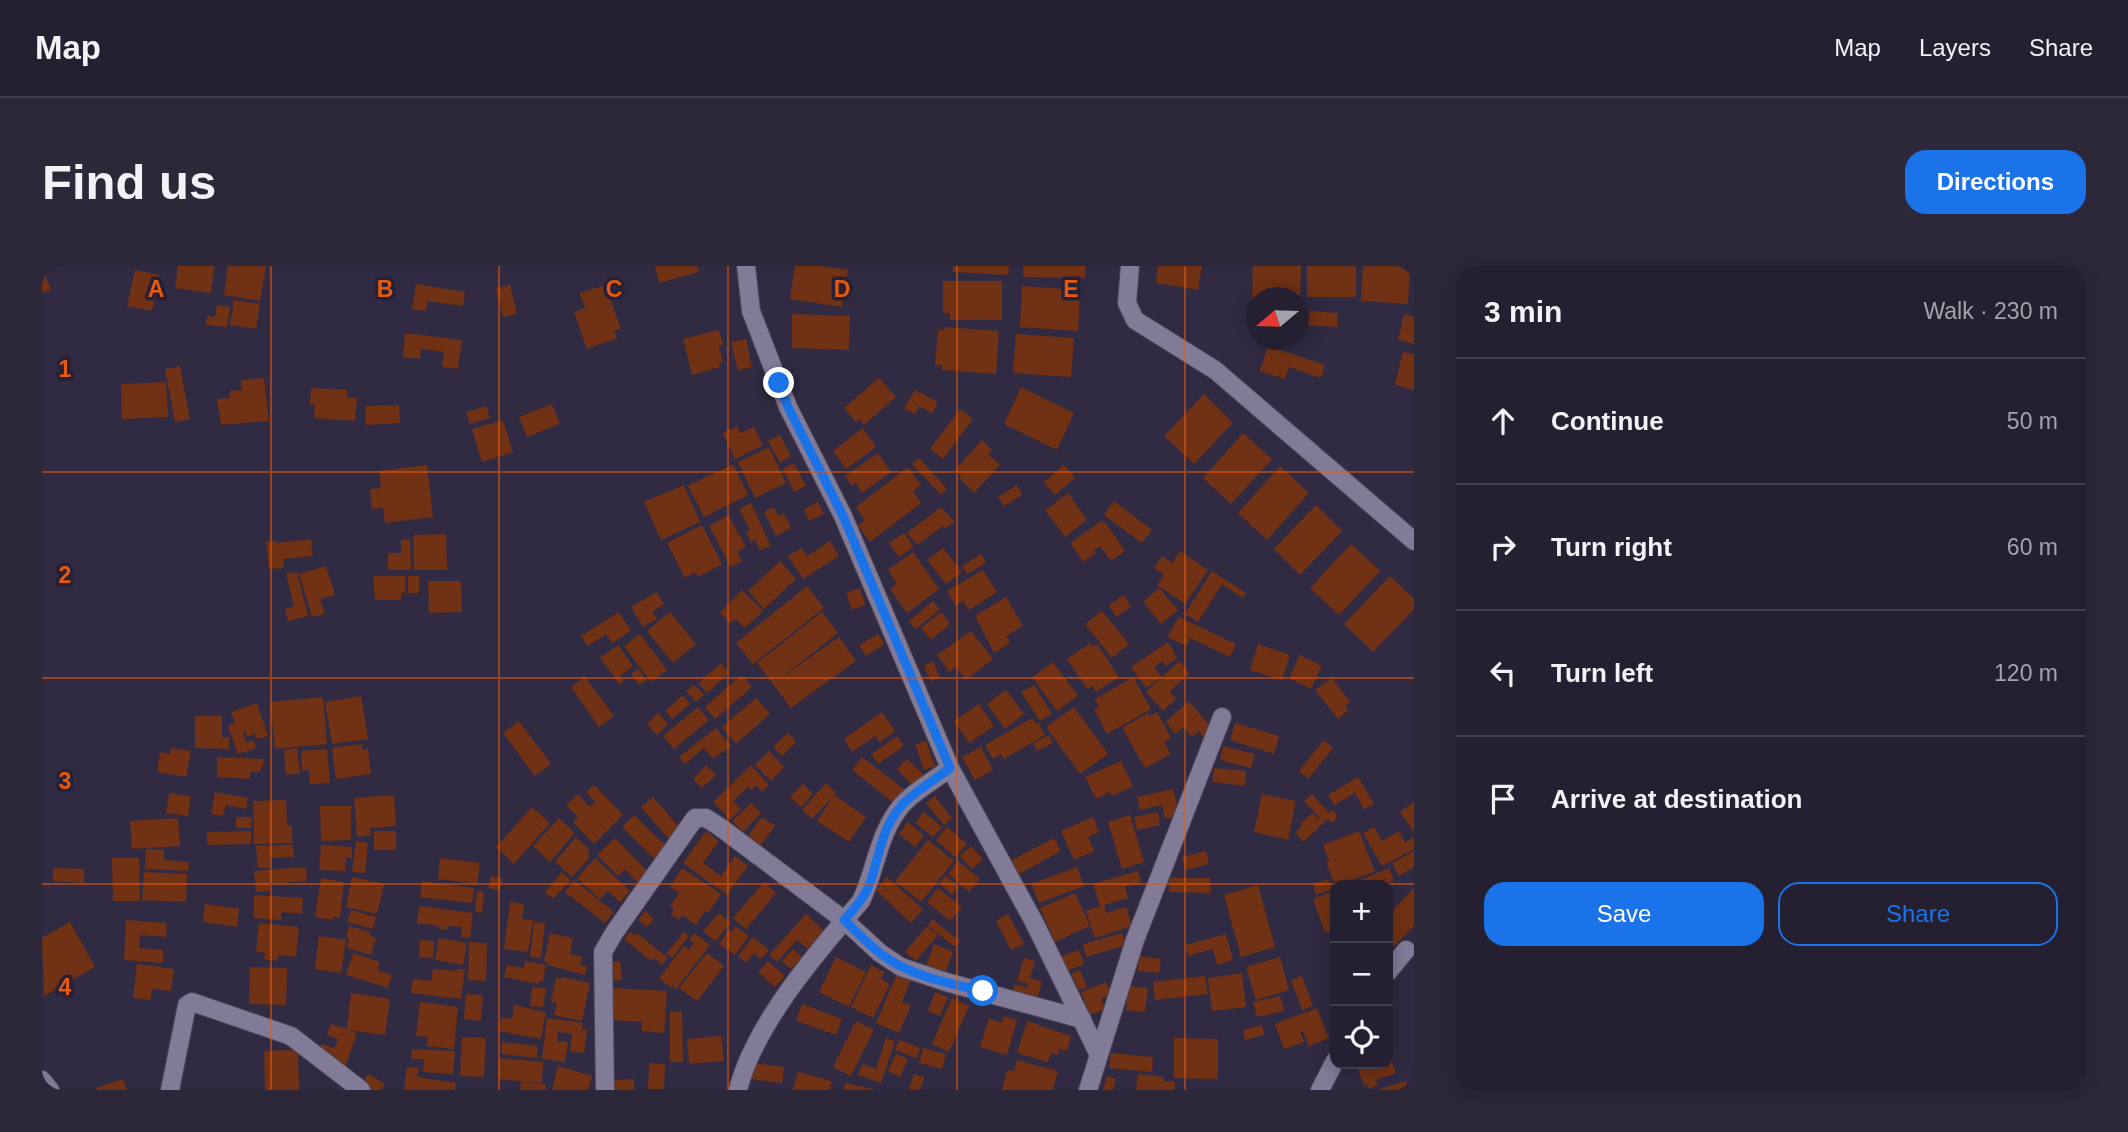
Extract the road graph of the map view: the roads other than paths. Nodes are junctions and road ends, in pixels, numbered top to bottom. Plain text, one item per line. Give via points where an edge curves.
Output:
1 (746, 266) edge
2 (1130, 266) edge
3 (1414, 541) edge
4 (1222, 717) dead end
5 (950, 768) junction
6 (844, 920) junction
7 (1406, 950) dead end
8 (1393, 966) edge
9 (1082, 1019) junction
10 (1098, 1053) junction
11 (1330, 1069) edge
12 (42, 1080) edge
13 (50, 1090) edge
14 (170, 1090) edge
15 (361, 1090) edge
16 (605, 1090) edge
17 (738, 1090) edge
18 (1088, 1090) edge
19 (1320, 1090) edge

1 - 5 street via 751,311 788,407 843,516
2 - 3 street via 1127,303 1135,320 1215,370
4 - 10 street via 1135,940
5 - 6 street via 902,805 878,850 861,901
5 - 9 street
6 - 9 street via 901,967
6 - 16 street via 706,818 695,818 603,952
6 - 17 street via 773,1012 743,1069
7 - 8 street
9 - 10 street
10 - 18 street
11 - 19 street
12 - 13 street
14 - 15 street via 187,1005 192,1002 291,1036

